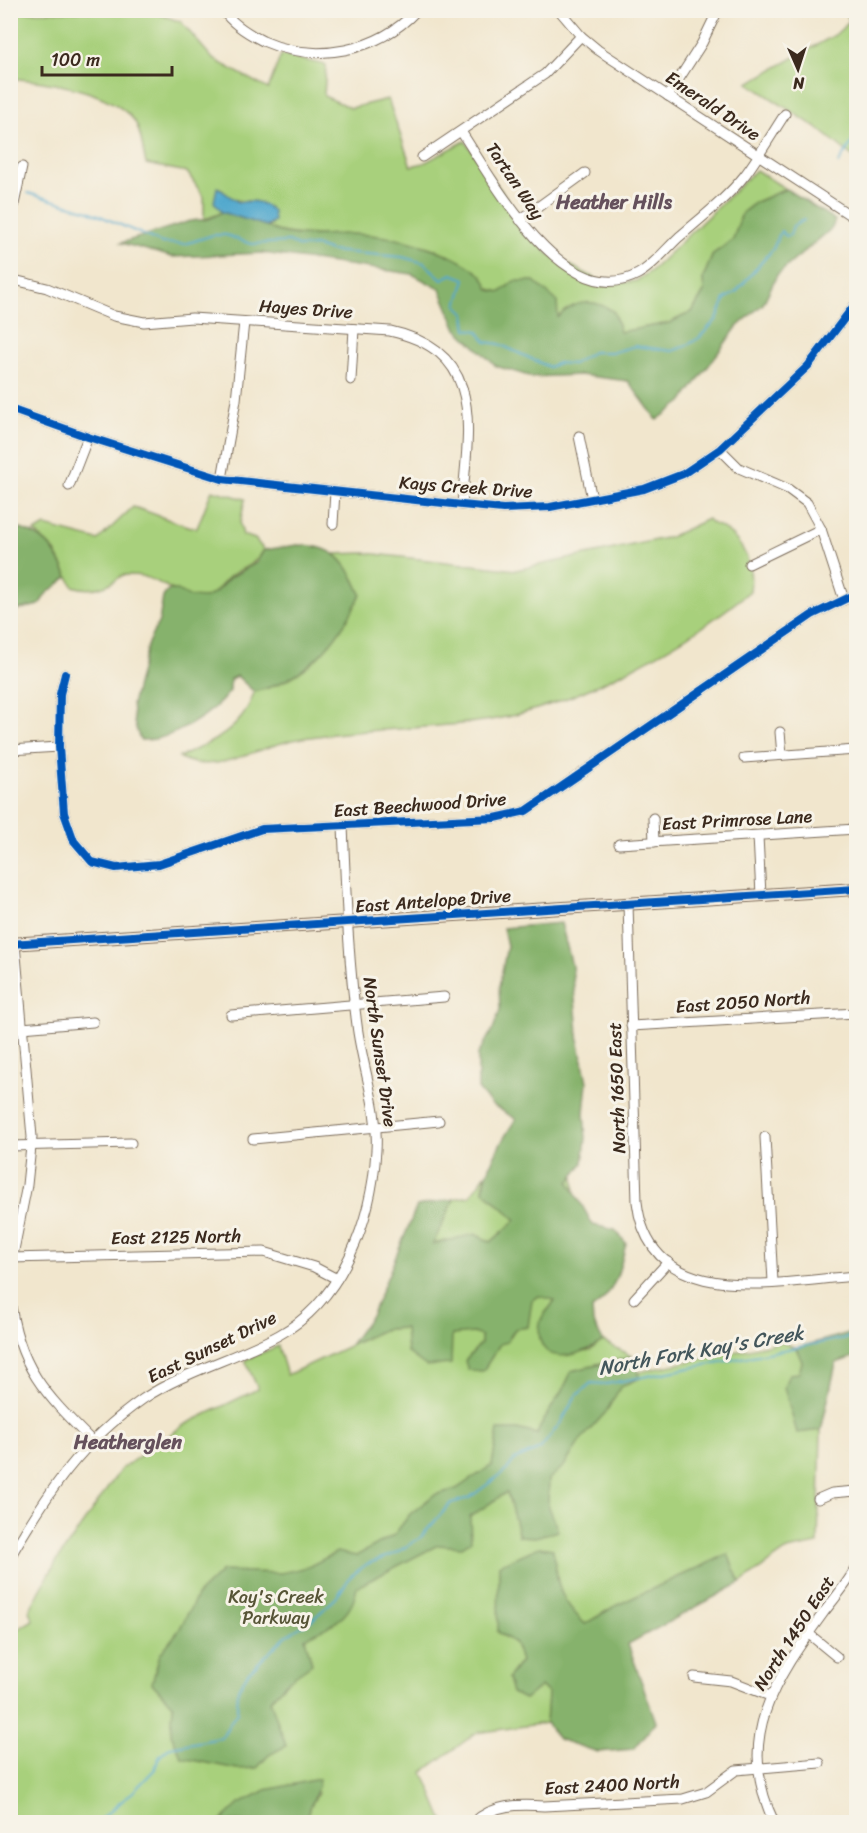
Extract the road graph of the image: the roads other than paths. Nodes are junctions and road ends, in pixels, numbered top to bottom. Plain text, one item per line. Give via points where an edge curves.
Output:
1 (223, 10) edge
2 (417, 10) edge
3 (559, 10) edge
4 (718, 10) edge
5 (581, 36) junction
6 (668, 96) junction
7 (785, 114) dead end
8 (462, 133) junction
9 (758, 156) junction
10 (422, 157) dead end
11 (22, 167) dead end
12 (585, 173) dead end
13 (856, 219) edge
14 (520, 220) junction
15 (10, 223) edge
16 (10, 279) edge
17 (856, 303) edge
18 (244, 322) junction
19 (354, 329) junction
20 (351, 380) dead end
21 (10, 409) edge
22 (579, 436) dead end
23 (88, 437) junction
24 (720, 449) junction
25 (222, 479) junction
26 (69, 486) dead end
27 (335, 492) junction
28 (592, 499) junction
29 (462, 505) junction
30 (333, 524) dead end
31 (821, 530) junction
32 (749, 564) dead end
33 (856, 594) edge
34 (844, 600) junction
35 (65, 674) dead end
36 (780, 732) dead end
37 (59, 747) junction
38 (10, 750) edge
39 (856, 750) edge
40 (782, 755) junction
41 (744, 758) dead end
42 (653, 818) dead end
43 (343, 826) junction
44 (856, 830) edge
45 (758, 836) junction
46 (654, 842) junction
47 (620, 844) dead end
48 (856, 889) edge
49 (761, 895) junction
50 (628, 904) junction
51 (349, 922) junction
52 (13, 944) edge
53 (444, 997) dead end
54 (354, 1003) junction
55 (856, 1013) edge
56 (231, 1015) dead end
57 (93, 1022) dead end
58 (632, 1026) junction
59 (21, 1028) junction
60 (10, 1029) edge
61 (439, 1121) dead end
62 (376, 1126) junction
63 (765, 1137) dead end
64 (253, 1139) dead end
65 (131, 1143) dead end
66 (10, 1146) edge
67 (31, 1146) junction
68 (374, 1175) joint
69 (11, 1258) edge
70 (668, 1262) junction
71 (10, 1270) edge
72 (856, 1276) edge
73 (337, 1279) junction
74 (773, 1282) junction
75 (10, 1298) edge
76 (634, 1299) dead end
77 (91, 1440) junction
78 (856, 1491) edge
79 (818, 1499) dead end
80 (10, 1557) edge
81 (856, 1567) edge
82 (809, 1634) junction
83 (837, 1657) dead end
84 (694, 1677) dead end
85 (770, 1696) junction
86 (820, 1763) dead end
87 (757, 1767) junction
88 (474, 1822) edge
89 (774, 1822) edge

1 - 2 street via 249,34 278,47 307,53 366,45 392,33
3 - 5 street, Emerald Drive
4 - 6 street
5 - 6 street, Emerald Drive
5 - 8 street via 545,74
6 - 9 street, Emerald Drive
7 - 9 street, Tartan Way
8 - 10 street
8 - 14 street, Tartan Way
9 - 13 street, Emerald Drive
9 - 14 street, Tartan Way via 720,201 638,274 615,281 592,278 555,258
11 - 15 street
12 - 14 street
16 - 18 street, Hayes Drive via 47,288 114,316 144,322 192,318
17 - 24 street, Kays Creek Drive via 808,366
18 - 19 street, Hayes Drive
18 - 25 street
19 - 20 street
19 - 29 street, Hayes Drive via 412,336 441,352 458,377 468,414
21 - 23 street, Kays Creek Drive
22 - 28 street
23 - 25 street, Kays Creek Drive
23 - 26 street
24 - 28 street, Kays Creek Drive via 683,474 644,489
24 - 31 street via 739,468 788,489 807,503
25 - 27 street, Kays Creek Drive
27 - 29 street, Kays Creek Drive
27 - 30 street
28 - 29 street, Kays Creek Drive via 550,507
31 - 32 street
31 - 34 street
33 - 34 street, East Beechwood Drive
34 - 43 street, East Beechwood Drive via 812,615 526,812 495,818
35 - 37 street, East Beechwood Drive via 60,694
36 - 40 street
37 - 38 street
37 - 43 street, East Beechwood Drive via 64,813 74,841 92,862 116,868 159,864 262,829
39 - 40 street
40 - 41 street
42 - 46 street
43 - 51 street, North Sunset Drive
44 - 45 street, East Primrose Lane
45 - 46 street, East Primrose Lane
45 - 49 street
46 - 47 street, East Primrose Lane
48 - 49 main road, East Antelope Drive
49 - 50 main road, East Antelope Drive
50 - 51 main road, East Antelope Drive
50 - 58 street, North 1650 East
51 - 52 main road, East Antelope Drive
51 - 54 street, North Sunset Drive
52 - 59 street
53 - 54 street
54 - 56 street
54 - 62 street, North Sunset Drive
55 - 58 street, East 2050 North
57 - 59 street
58 - 70 street, North 1650 East via 639,1216 654,1248
59 - 60 street
59 - 67 street
61 - 62 street
62 - 64 street
62 - 68 street, North Sunset Drive
63 - 74 street
65 - 67 street
66 - 67 street
67 - 69 street
68 - 73 street, East Sunset Drive via 363,1220
69 - 71 street
69 - 73 street, East 2125 North via 264,1252 314,1267
70 - 74 street, North 1650 East via 702,1281
70 - 76 street
72 - 74 street, North 1650 East
73 - 77 street, East Sunset Drive via 316,1308 298,1323 146,1398
75 - 77 street via 18,1339 33,1376
77 - 80 street, East Sunset Drive via 45,1498
78 - 79 street via 839,1491
81 - 82 street, North 1450 East
82 - 83 street
82 - 85 street, North 1450 East
84 - 85 street via 731,1681
85 - 87 street, North 1450 East via 761,1724
86 - 87 street, East 2400 North
87 - 88 street, East 2400 North via 735,1770 695,1797 519,1804 501,1807
87 - 89 street, North 1450 East via 764,1803

